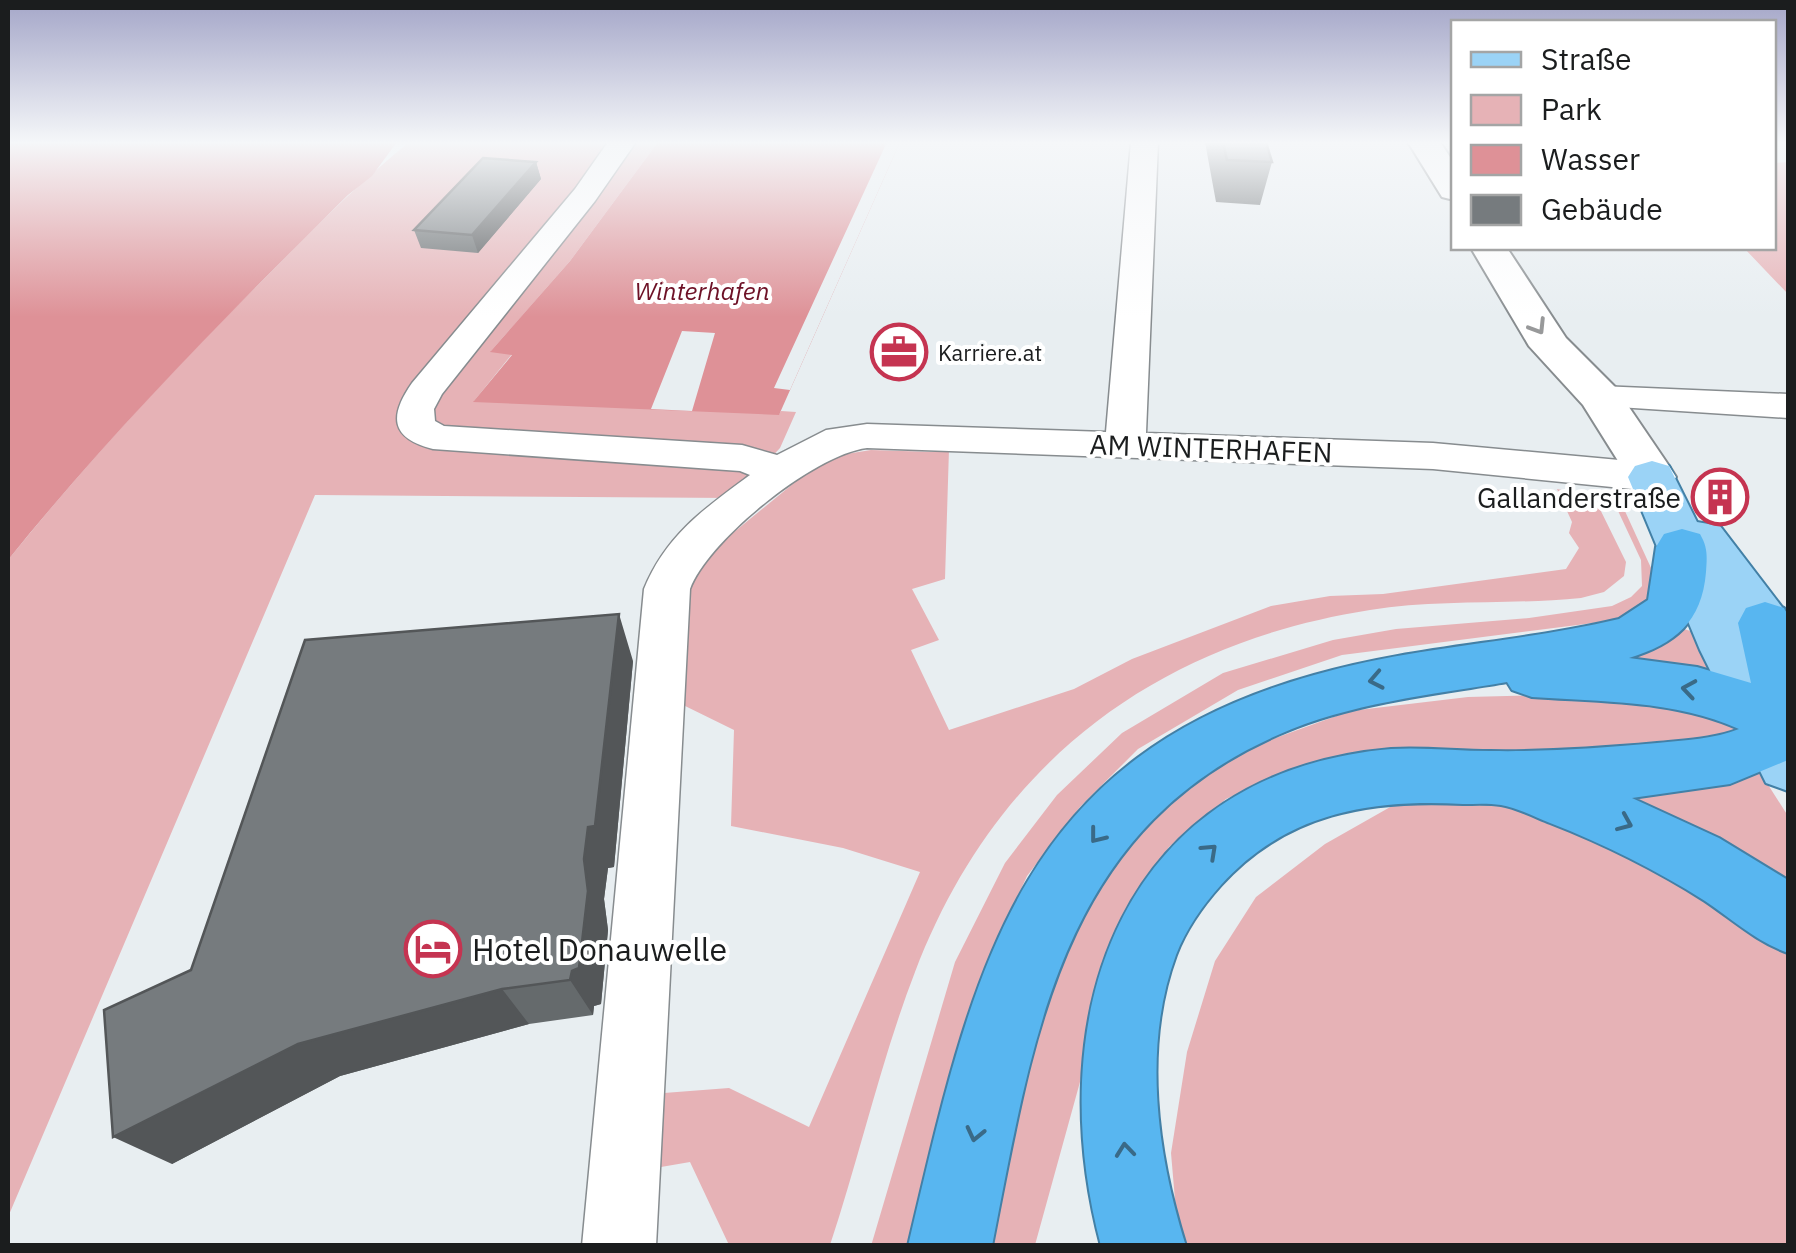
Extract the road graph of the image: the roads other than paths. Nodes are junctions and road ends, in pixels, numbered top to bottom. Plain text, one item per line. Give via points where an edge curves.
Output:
1 (581, 200) edge
2 (1141, 200) edge
3 (1490, 250) edge
4 (1523, 250) edge
5 (1600, 397) junction
6 (1788, 406) edge
7 (1125, 444) junction
8 (778, 475) junction
9 (1652, 477) junction
10 (1682, 547) junction
11 (1777, 640) edge
12 (1464, 668) junction
13 (1778, 732) edge
14 (1500, 778) junction
15 (1788, 920) edge
16 (619, 1246) edge
17 (950, 1246) edge
18 (1144, 1246) edge

1 - 8 street via 425,391 416,426 451,440 742,458
2 - 7 street
3 -> 5 main road via 1550,346
4 - 5 main road via 1589,348
5 - 6 street
5 - 9 main road
7 - 8 street, AM WINTERHAFEN via 867,436 819,448
7 - 9 street, AM WINTERHAFEN via 1433,456
8 - 16 street, AM WINTERHAFEN via 693,540 667,590
9 - 10 main road
9 - 11 main road
10 - 12 highway via 1675,599 1661,621 1626,637
10 - 13 main road
11 - 13 highway
13 -> 12 highway via 1724,696 1676,686
12 -> 17 highway via 1332,690 1232,728 1188,750 1110,819 1050,906 1025,960 983,1099
13 - 14 highway via 1764,745 1706,762
14 -> 15 highway via 1650,834
18 -> 14 highway via 1125,1157 1122,1025 1133,973 1156,917 1183,878 1248,820 1313,789 1394,776

